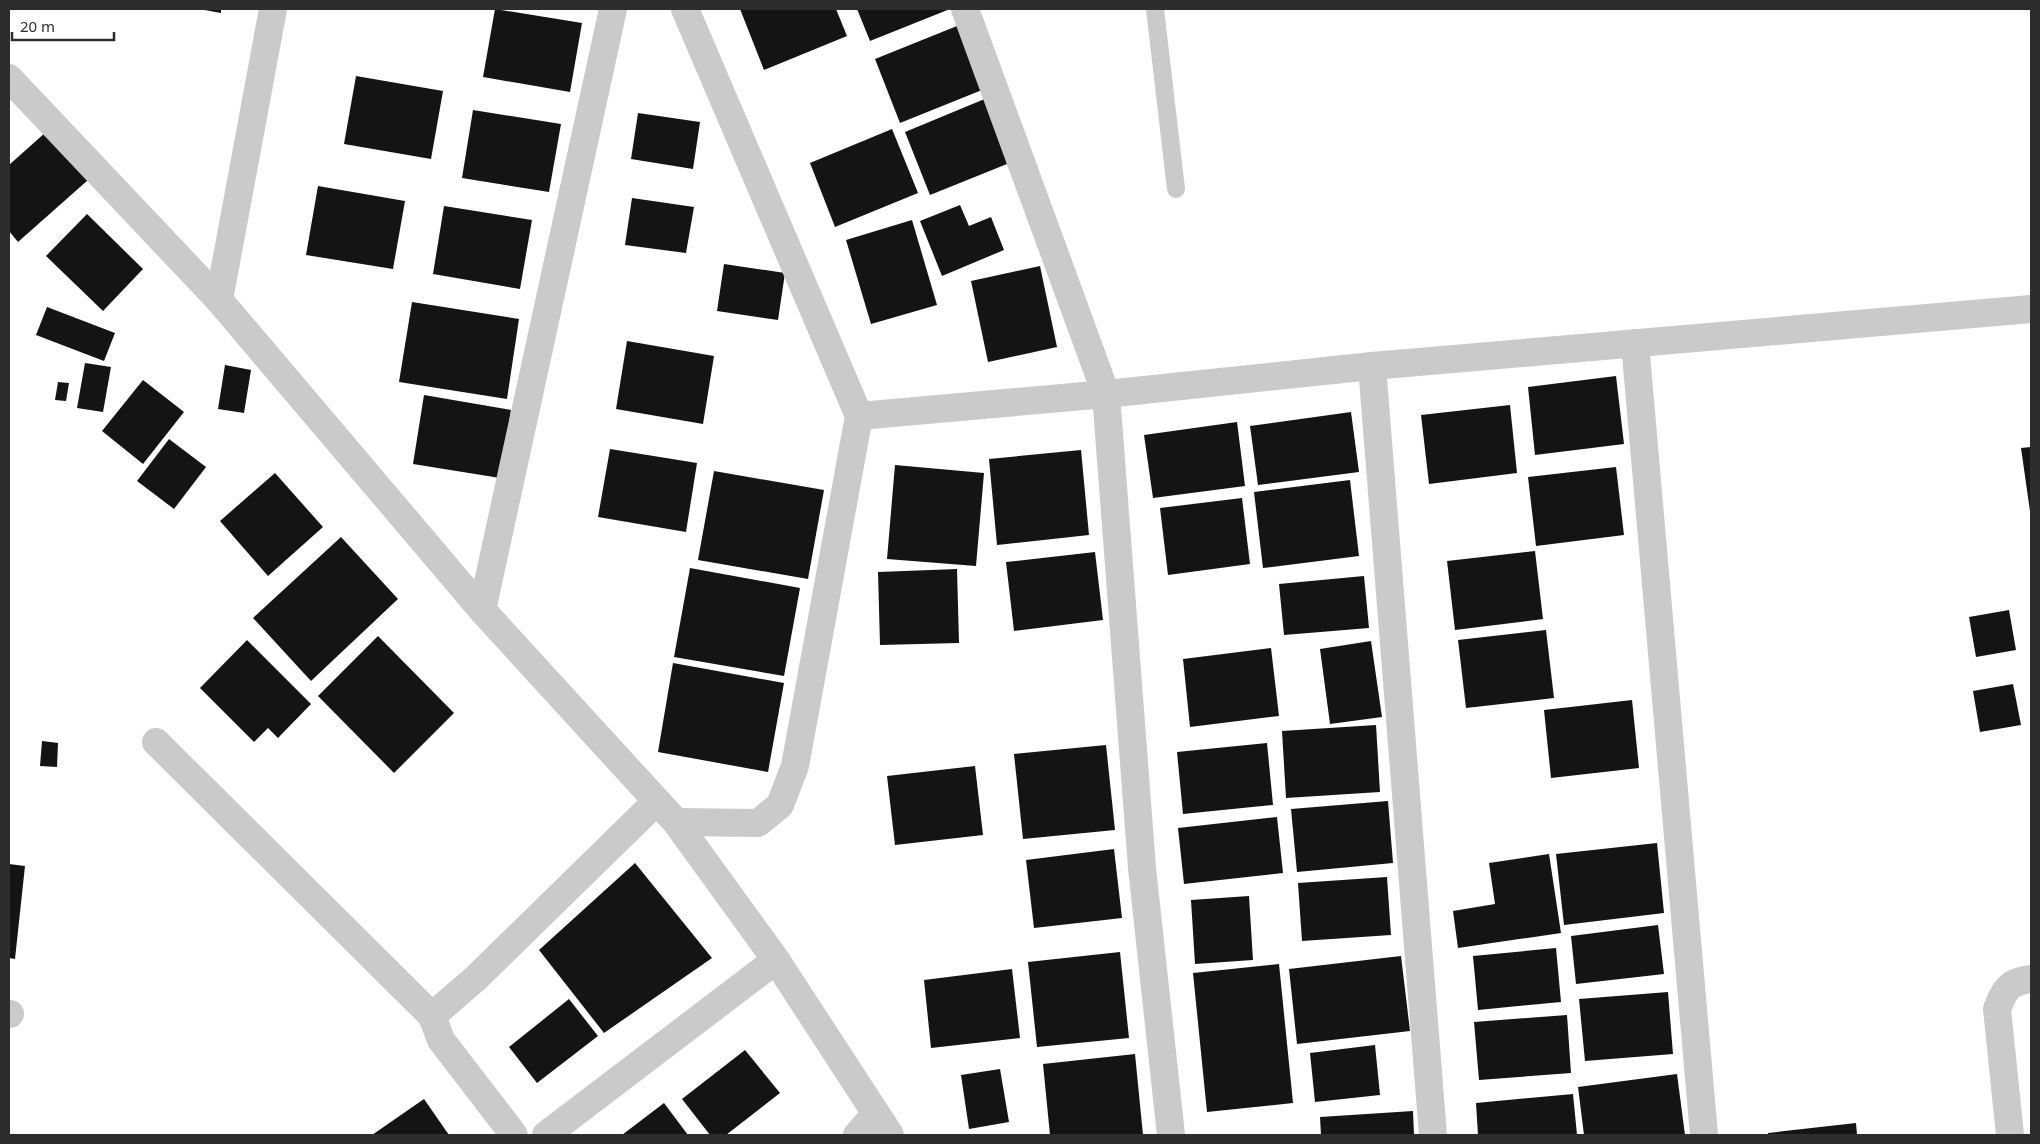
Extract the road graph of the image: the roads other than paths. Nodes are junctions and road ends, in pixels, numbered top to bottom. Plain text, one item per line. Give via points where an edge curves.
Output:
1 (273, 9) edge
2 (613, 9) edge
3 (685, 9) edge
4 (964, 9) edge
5 (1155, 9) edge
6 (9, 78) edge
7 (1176, 189) dead end
8 (219, 300) junction
9 (2031, 309) edge
10 (1634, 343) junction
11 (1372, 366) junction
12 (1106, 394) junction
13 (860, 416) junction
14 (482, 610) junction
15 (156, 742) dead end
16 (656, 801) junction
17 (676, 822) junction
18 (776, 960) junction
19 (2031, 979) edge
20 (432, 1016) junction
21 (883, 1125) edge
22 (514, 1135) edge
23 (546, 1135) edge
24 (856, 1135) edge
25 (1171, 1135) edge
26 (1433, 1135) edge
27 (1704, 1135) edge
28 (2010, 1135) edge

1 - 8 street
2 - 14 street
3 - 13 street
4 - 12 street
5 - 7 lane
6 - 8 street
8 - 14 street
9 - 10 street
10 - 11 street
10 - 27 street
11 - 12 street
11 - 26 street
12 - 13 street
12 - 25 street via 1142,868
13 - 17 street via 796,766 780,805 758,823
14 - 16 street
15 - 20 street
16 - 17 street
16 - 20 street via 476,978
17 - 18 street
18 - 21 street
18 - 23 street
19 - 28 street via 2017,981 2005,990 1997,1009
20 - 22 street via 441,1040
21 - 24 street

